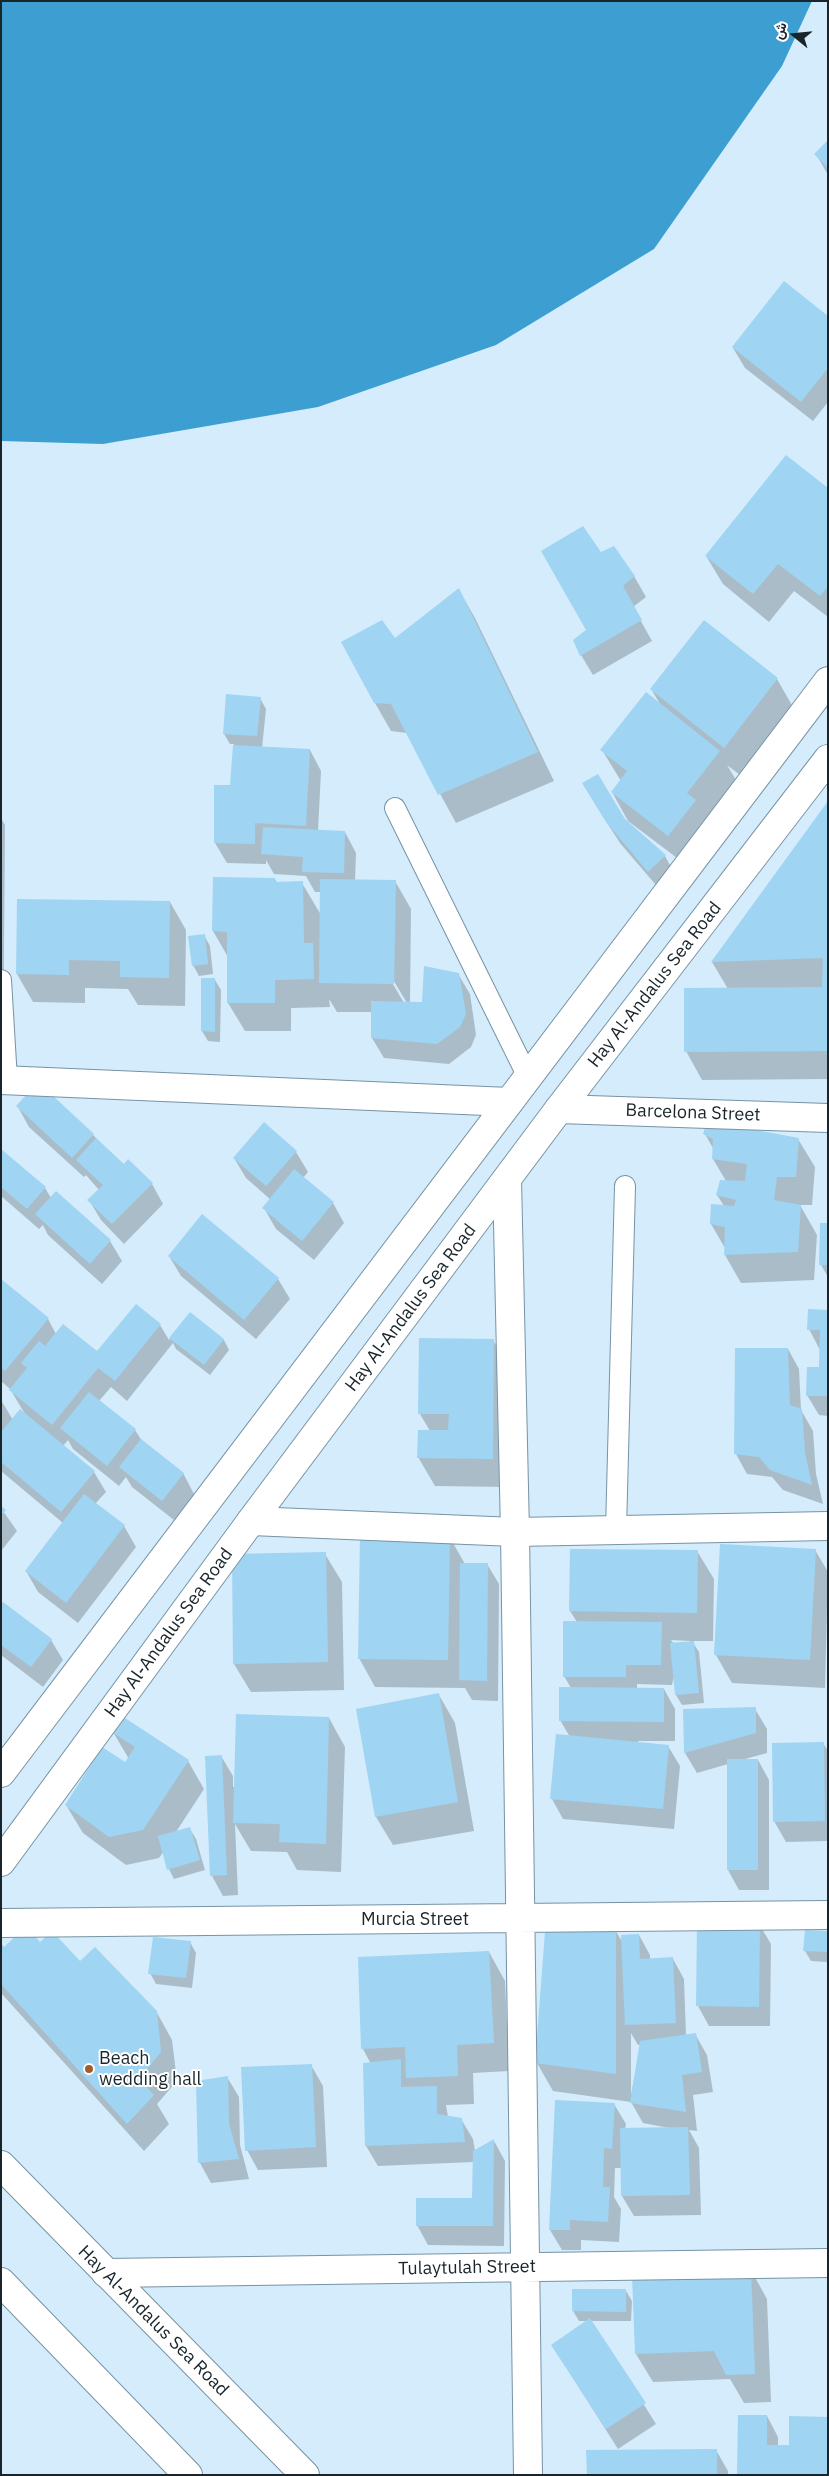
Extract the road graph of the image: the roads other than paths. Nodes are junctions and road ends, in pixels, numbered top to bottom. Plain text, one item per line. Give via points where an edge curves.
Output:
1 (828, 681) edge
2 (828, 759) edge
3 (395, 808) dead end
4 (1, 980) edge
5 (528, 1077) junction
6 (3, 1083) edge
7 (509, 1102) junction
8 (559, 1109) junction
9 (828, 1118) edge
10 (507, 1179) junction
11 (625, 1186) dead end
12 (251, 1521) junction
13 (828, 1526) edge
14 (616, 1530) junction
15 (515, 1532) junction
16 (1, 1773) edge
17 (1, 1862) edge
18 (828, 1915) edge
19 (521, 1919) junction
20 (1, 1923) edge
21 (1, 2165) edge
22 (828, 2263) edge
23 (526, 2268) junction
24 (106, 2273) junction
25 (1, 2282) edge
26 (188, 2475) edge
27 (305, 2475) edge
28 (528, 2475) edge

1 - 5 street
2 - 8 street, Hay Al-Andalus Sea Road
3 - 5 lane
4 - 6 lane
5 - 7 street
6 - 7 street
7 - 16 street
8 - 9 street, Barcelona Street
8 - 10 street, Hay Al-Andalus Sea Road
10 - 12 street, Hay Al-Andalus Sea Road
10 - 15 street
11 - 14 lane
12 - 15 street
12 - 17 street, Hay Al-Andalus Sea Road
13 - 14 street
14 - 15 street
15 - 19 street
18 - 19 street, Murcia Street
19 - 20 street, Murcia Street
19 - 23 street
21 - 24 street, Hay Al-Andalus Sea Road
22 - 23 street, Tulaytulah Street
23 - 24 street, Tulaytulah Street
23 - 28 street
24 - 27 street, Hay Al-Andalus Sea Road
25 - 26 street

